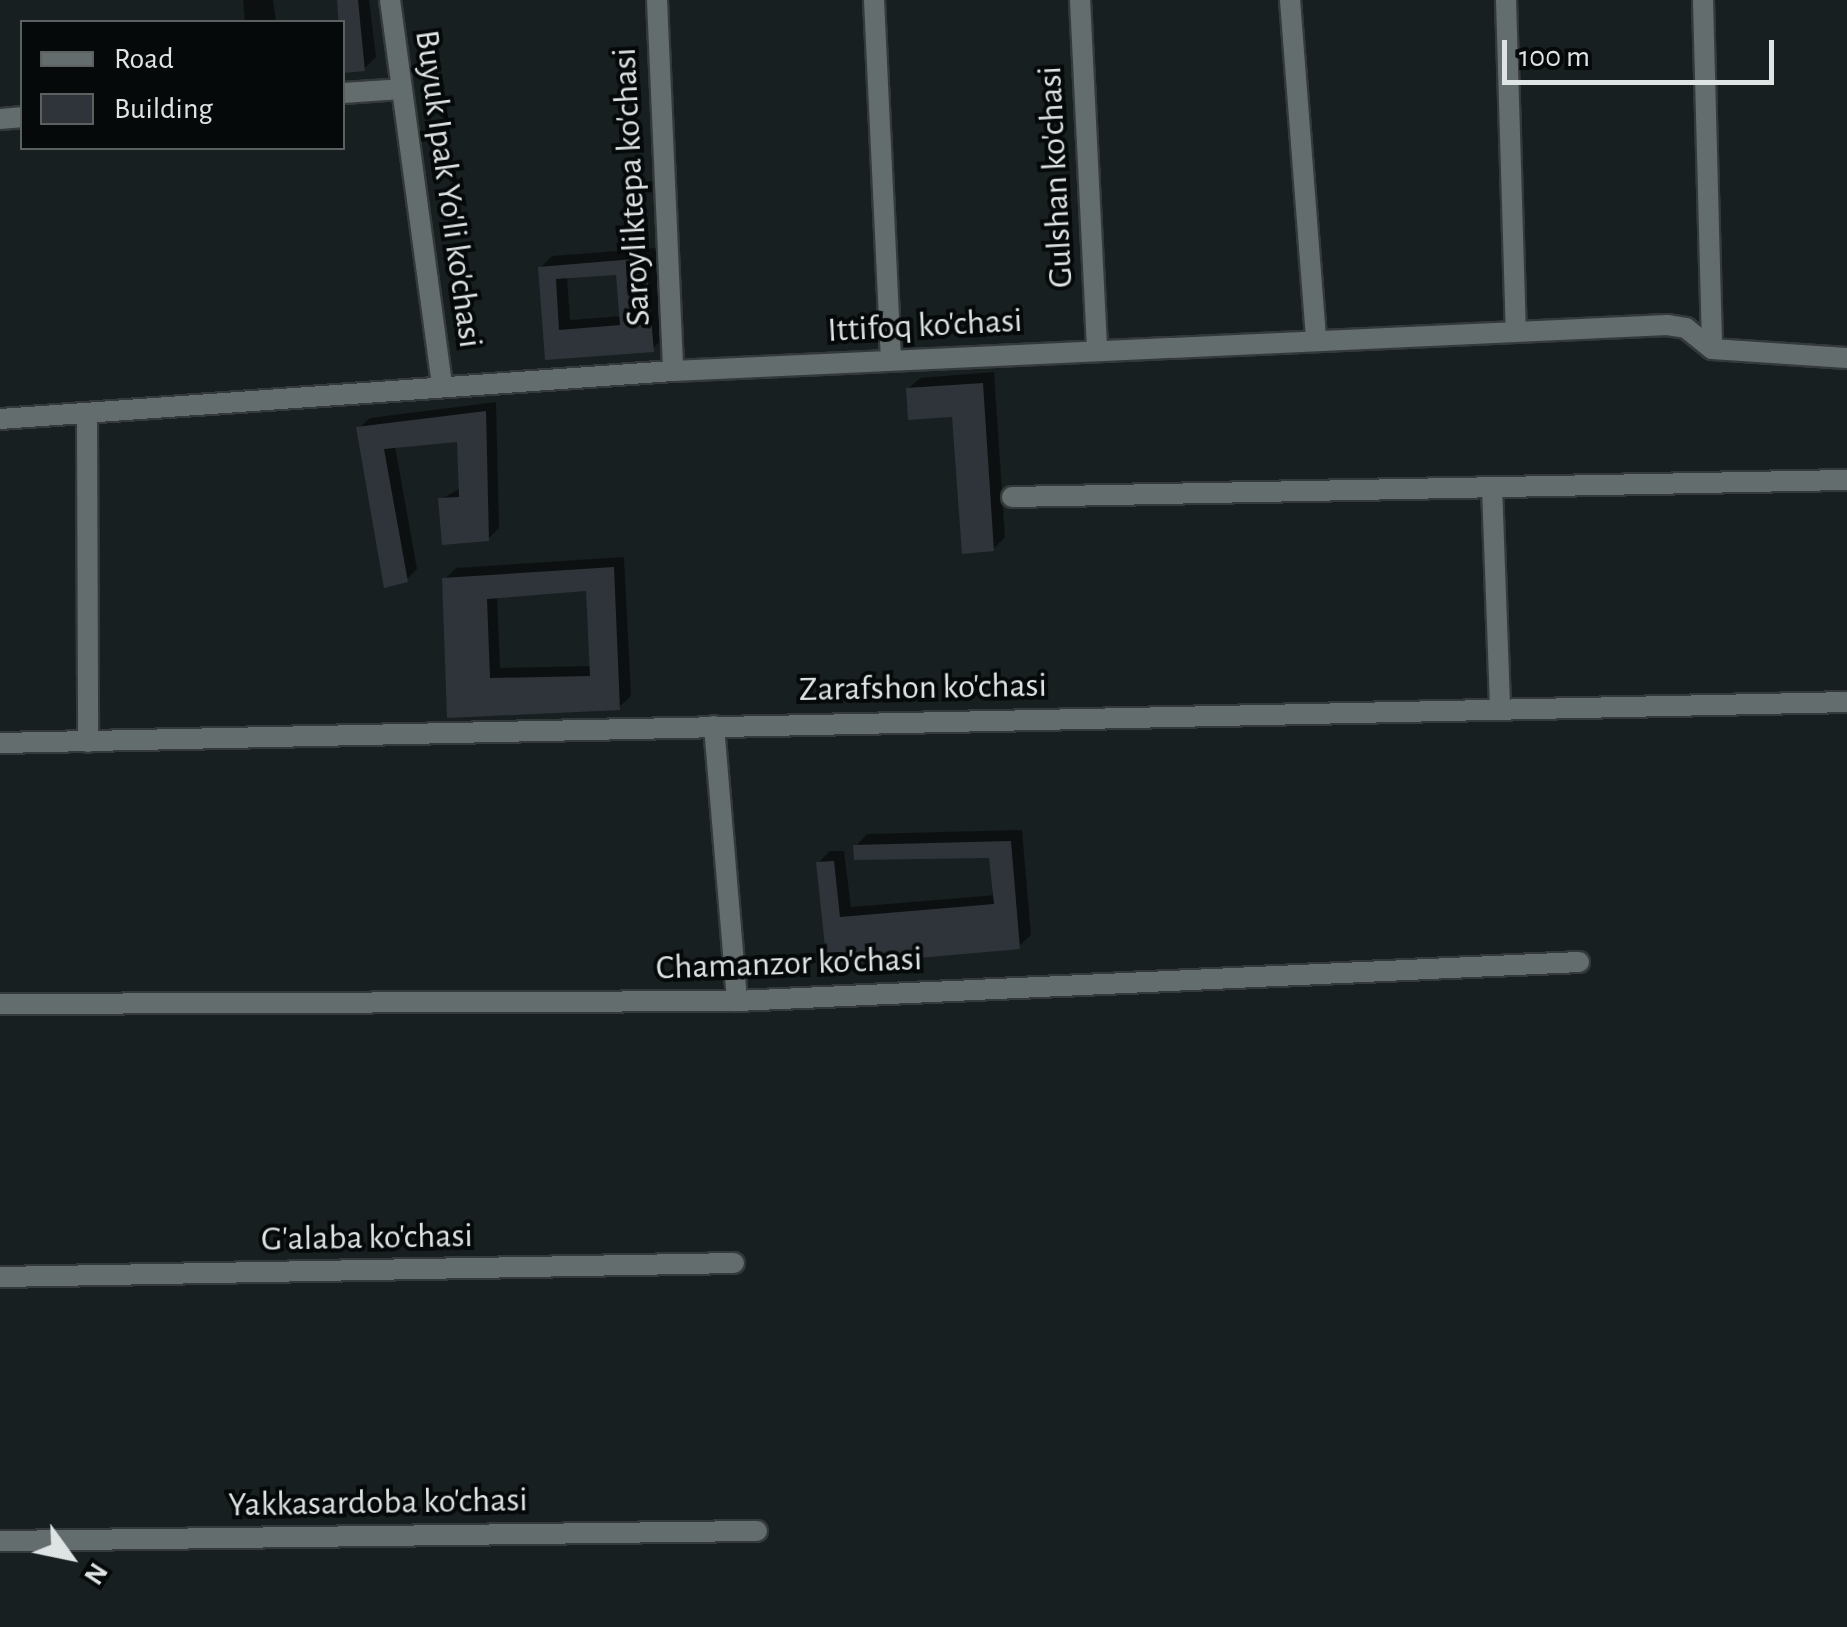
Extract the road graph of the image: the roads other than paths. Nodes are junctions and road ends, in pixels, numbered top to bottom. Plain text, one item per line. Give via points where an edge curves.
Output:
1 (390, 0) edge
2 (656, 0) edge
3 (874, 0) edge
4 (1080, 0) edge
5 (1290, 0) edge
6 (1506, 0) edge
7 (1704, 0) edge
8 (402, 89) junction
9 (345, 93) edge
10 (1516, 331) junction
11 (1316, 340) junction
12 (1712, 349) junction
13 (1096, 351) junction
14 (1847, 358) edge
15 (891, 360) junction
16 (673, 371) junction
17 (442, 386) junction
18 (87, 416) junction
19 (0, 419) edge
20 (1847, 480) edge
21 (1492, 487) junction
22 (1012, 497) dead end
23 (1847, 702) edge
24 (1500, 708) junction
25 (714, 726) junction
26 (88, 742) junction
27 (0, 743) edge
28 (1579, 962) dead end
29 (737, 1001) junction
30 (0, 1004) edge
31 (734, 1264) dead end
32 (0, 1278) edge
33 (757, 1531) dead end
34 (0, 1540) edge

1 - 8 street, Buyuk Ipak Yo'li ko'chasi
2 - 16 street, Saroyliktepa ko'chasi
3 - 15 street
4 - 13 street, Gulshan ko'chasi
5 - 11 street
6 - 10 street
7 - 12 street
8 - 9 street
8 - 17 street, Buyuk Ipak Yo'li ko'chasi
10 - 11 street, Ittifoq ko'chasi
10 - 12 street, Ittifoq ko'chasi via 1667,326 1686,328
11 - 13 street, Ittifoq ko'chasi
12 - 14 street, Ittifoq ko'chasi
13 - 15 street, Ittifoq ko'chasi
15 - 16 street, Ittifoq ko'chasi
16 - 17 street, Ittifoq ko'chasi
17 - 18 street, Ittifoq ko'chasi
18 - 19 street, Ittifoq ko'chasi
18 - 26 street
20 - 21 street
21 - 22 street
21 - 24 street
23 - 24 street, Zarafshon ko'chasi
24 - 25 street, Zarafshon ko'chasi
25 - 26 street, Zarafshon ko'chasi
25 - 29 street
26 - 27 street, Zarafshon ko'chasi
28 - 29 street, Chamanzor ko'chasi
29 - 30 street, Chamanzor ko'chasi
31 - 32 street, G'alaba ko'chasi
33 - 34 street, Yakkasardoba ko'chasi

